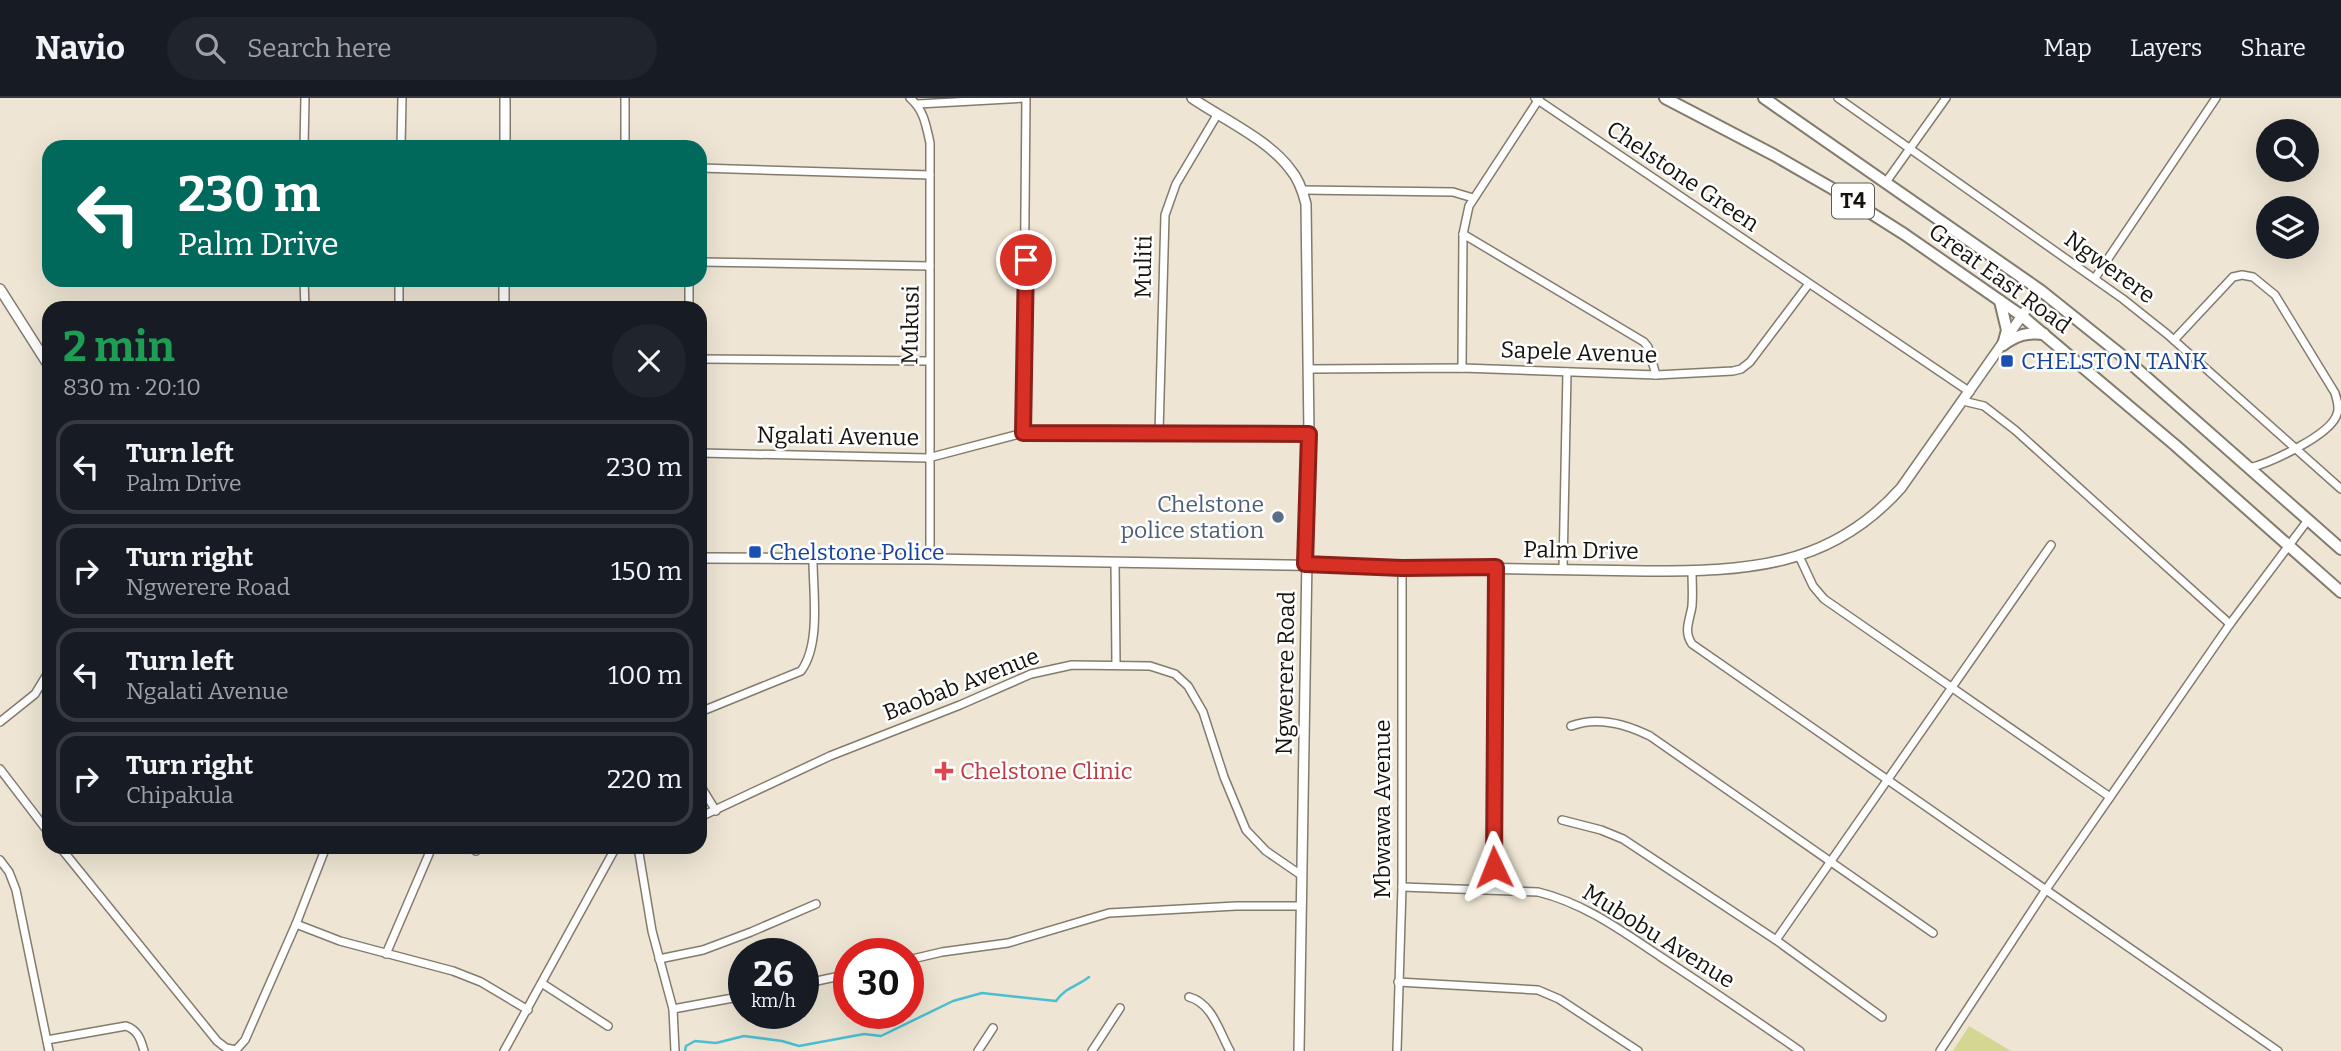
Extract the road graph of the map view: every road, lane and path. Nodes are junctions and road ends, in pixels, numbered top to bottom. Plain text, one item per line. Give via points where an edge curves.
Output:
1 (305, 98) edge
2 (402, 98) edge
3 (505, 98) edge
4 (625, 98) edge
5 (910, 98) edge
6 (1026, 98) edge
7 (1192, 98) edge
8 (1665, 98) edge
9 (1764, 98) edge
10 (1838, 98) edge
11 (1946, 98) edge
12 (2216, 98) edge
13 (1538, 99) edge
14 (918, 104) junction
15 (1217, 115) junction
16 (303, 140) edge
17 (401, 140) edge
18 (505, 140) edge
19 (625, 140) edge
20 (1911, 148) junction
21 (707, 168) edge
22 (930, 175) junction
23 (1886, 182) junction
24 (1302, 190) junction
25 (1473, 198) junction
26 (1463, 234) junction
27 (707, 262) edge
28 (930, 266) junction
29 (2095, 278) junction
30 (1808, 285) junction
31 (0, 289) edge
32 (2040, 290) junction
33 (2000, 301) junction
34 (2022, 316) junction
35 (2044, 334) junction
36 (2174, 340) junction
37 (2003, 345) junction
38 (42, 355) edge
39 (707, 359) edge
40 (928, 361) junction
41 (1461, 368) junction
42 (1308, 369) junction
43 (1567, 372) junction
44 (1656, 375) junction
45 (1970, 392) junction
46 (1964, 401) junction
47 (1023, 433) junction
48 (1159, 433) junction
49 (1309, 434) junction
50 (2298, 449) junction
51 (707, 453) edge
52 (928, 457) junction
53 (2249, 468) junction
54 (2341, 489) edge
55 (2308, 520) junction
56 (2051, 545) dead end
57 (2288, 545) junction
58 (2341, 549) edge
59 (1799, 556) junction
60 (707, 558) edge
61 (930, 559) junction
62 (813, 560) junction
63 (1115, 562) junction
64 (1305, 564) junction
65 (1496, 567) junction
66 (1402, 568) junction
67 (1563, 569) junction
68 (1692, 571) junction
69 (2341, 592) edge
70 (2230, 624) junction
71 (1116, 664) junction
72 (42, 682) edge
73 (1952, 685) junction
74 (707, 709) edge
75 (0, 722) edge
76 (1571, 726) dead end
77 (0, 769) edge
78 (1887, 780) junction
79 (707, 796) edge
80 (2110, 797) junction
81 (716, 811) junction
82 (707, 814) edge
83 (1562, 820) dead end
84 (42, 824) edge
85 (67, 854) edge
86 (323, 854) edge
87 (429, 854) edge
88 (612, 854) edge
89 (639, 854) edge
90 (0, 860) edge
91 (1831, 860) junction
92 (1301, 875) junction
93 (1402, 887) junction
94 (1495, 889) junction
95 (2045, 891) junction
96 (816, 904) dead end
97 (1301, 905) junction
98 (296, 924) junction
99 (1933, 933) dead end
100 (1776, 940) junction
101 (386, 954) junction
102 (924, 956) edge
103 (659, 959) junction
104 (1398, 982) junction
105 (543, 984) junction
106 (1188, 997) dead end
107 (728, 999) edge
108 (1120, 1008) dead end
109 (673, 1009) junction
110 (528, 1010) junction
111 (1882, 1017) dead end
112 (608, 1026) dead end
113 (993, 1028) dead end
114 (47, 1040) junction
115 (49, 1051) edge
116 (144, 1051) edge
117 (231, 1051) edge
118 (504, 1051) edge
119 (675, 1051) edge
120 (978, 1051) edge
121 (1093, 1051) edge
122 (1230, 1051) edge
123 (1299, 1051) edge
124 (1397, 1051) edge
125 (1638, 1051) edge
126 (1800, 1051) edge
127 (1940, 1051) edge
128 (2278, 1051) edge

1 - 16 street
2 - 17 street
3 - 18 street
4 - 19 street
5 - 14 street
6 - 14 street
6 - 47 street
7 - 15 street, Ngwerere Road
8 - 33 main road, Great East Road / T4 via 1833,189
9 - 23 main road, Great East Road / T4
10 - 20 street, Ngwerere
11 - 20 street
12 - 29 street
13 - 25 street
13 - 30 street, Chelstone Green
14 - 22 street, Mukusi via 930,143
15 - 24 street, Ngwerere Road via 1281,159
15 - 48 street, Muliti via 1177,184 1165,215
20 - 23 street
20 - 29 street, Ngwerere
21 - 22 street
22 - 28 street, Mukusi
23 - 32 main road, Great East Road / T4
24 - 25 street via 1453,192
24 - 42 street, Ngwerere Road via 1306,204
25 - 26 street
26 - 41 street
26 - 44 street via 1643,342
27 - 28 street
28 - 40 street, Mukusi
29 - 36 street, Ngwerere
30 - 44 street, Sapele Avenue via 1746,366 1733,371
30 - 45 street, Chelstone Green
31 - 38 street
32 - 34 street, Palm Drive
32 - 53 main road, Great East Road / T4
33 - 34 main road, Great East Road / T4
33 - 37 main road via 2007,330
34 - 35 main road, Great East Road / T4
34 - 37 street, Palm Drive
35 - 37 main road via 2029,332
35 - 57 main road, Great East Road / T4
36 - 50 street, Ngwerere
36 - 50 street via 2233,277 2253,277 2265,285 2339,405 2334,420
37 - 45 street, Palm Drive
39 - 40 street
40 - 52 street, Mukusi
41 - 42 street, Sapele Avenue
41 - 43 street, Sapele Avenue
42 - 49 street, Ngwerere Road
43 - 44 street, Sapele Avenue
43 - 67 street
45 - 46 street, Palm Drive
46 - 59 street, Palm Drive via 1880,511 1844,537
46 - 70 street via 1984,406 2015,430
47 - 48 street, Ngalati Avenue
47 - 52 street, Ngalati Avenue
48 - 49 street, Ngalati Avenue
49 - 64 street, Ngwerere Road
50 - 53 street
50 - 54 street, Ngwerere
51 - 52 street, Ngalati Avenue
52 - 61 street, Mukusi
53 - 55 main road, Great East Road / T4
55 - 57 street
55 - 58 main road, Great East Road / T4
56 - 73 street
57 - 69 main road, Great East Road / T4
57 - 70 street
59 - 68 street, Palm Drive via 1754,567
59 - 73 street via 1824,599
60 - 62 street, Palm Drive
61 - 62 street, Palm Drive
61 - 63 street, Palm Drive
62 - 74 street via 810,659 801,671
63 - 64 street, Palm Drive
63 - 71 street
64 - 66 street, Palm Drive
64 - 92 street, Ngwerere Road
65 - 66 street, Palm Drive
65 - 67 street, Palm Drive
65 - 94 street
66 - 93 street, Mbwawa Avenue
67 - 68 street, Palm Drive
68 - 78 street via 1686,629 1692,644
70 - 80 street
71 - 81 street, Baobab Avenue via 1072,665 1031,674 830,756
71 - 92 street, Baobab Avenue via 1165,669 1188,686 1203,712 1246,830 1265,851
72 - 75 street via 35,694
73 - 78 street
73 - 80 street
76 - 91 street via 1618,723 1650,736
77 - 84 street
78 - 91 street
78 - 95 street
79 - 81 street
80 - 95 street
81 - 82 street, Baobab Avenue
83 - 100 street via 1623,839
85 - 117 street via 217,1041
86 - 98 street
87 - 101 street
88 - 105 street
89 - 103 street
90 - 114 street via 16,890
91 - 99 street
91 - 100 street
92 - 97 street, Ngwerere Road
93 - 94 street, Mubobu Avenue
93 - 104 street, Mbwawa Avenue
94 - 126 street, Mubobu Avenue via 1538,892 1585,909
95 - 127 street
95 - 128 street
96 - 103 street via 703,950
97 - 102 street via 1109,913 1008,943
97 - 123 street, Ngwerere Road
98 - 101 street
98 - 117 street via 245,1040
100 - 111 street
101 - 110 street via 467,976
103 - 109 street
104 - 124 street, Mbwawa Avenue
104 - 125 street via 1538,990
105 - 110 street
105 - 112 street
106 - 122 street via 1207,1007
107 - 109 street
108 - 121 street
109 - 119 street
110 - 118 street
113 - 120 street
114 - 115 street
114 - 116 street via 126,1026 138,1034

